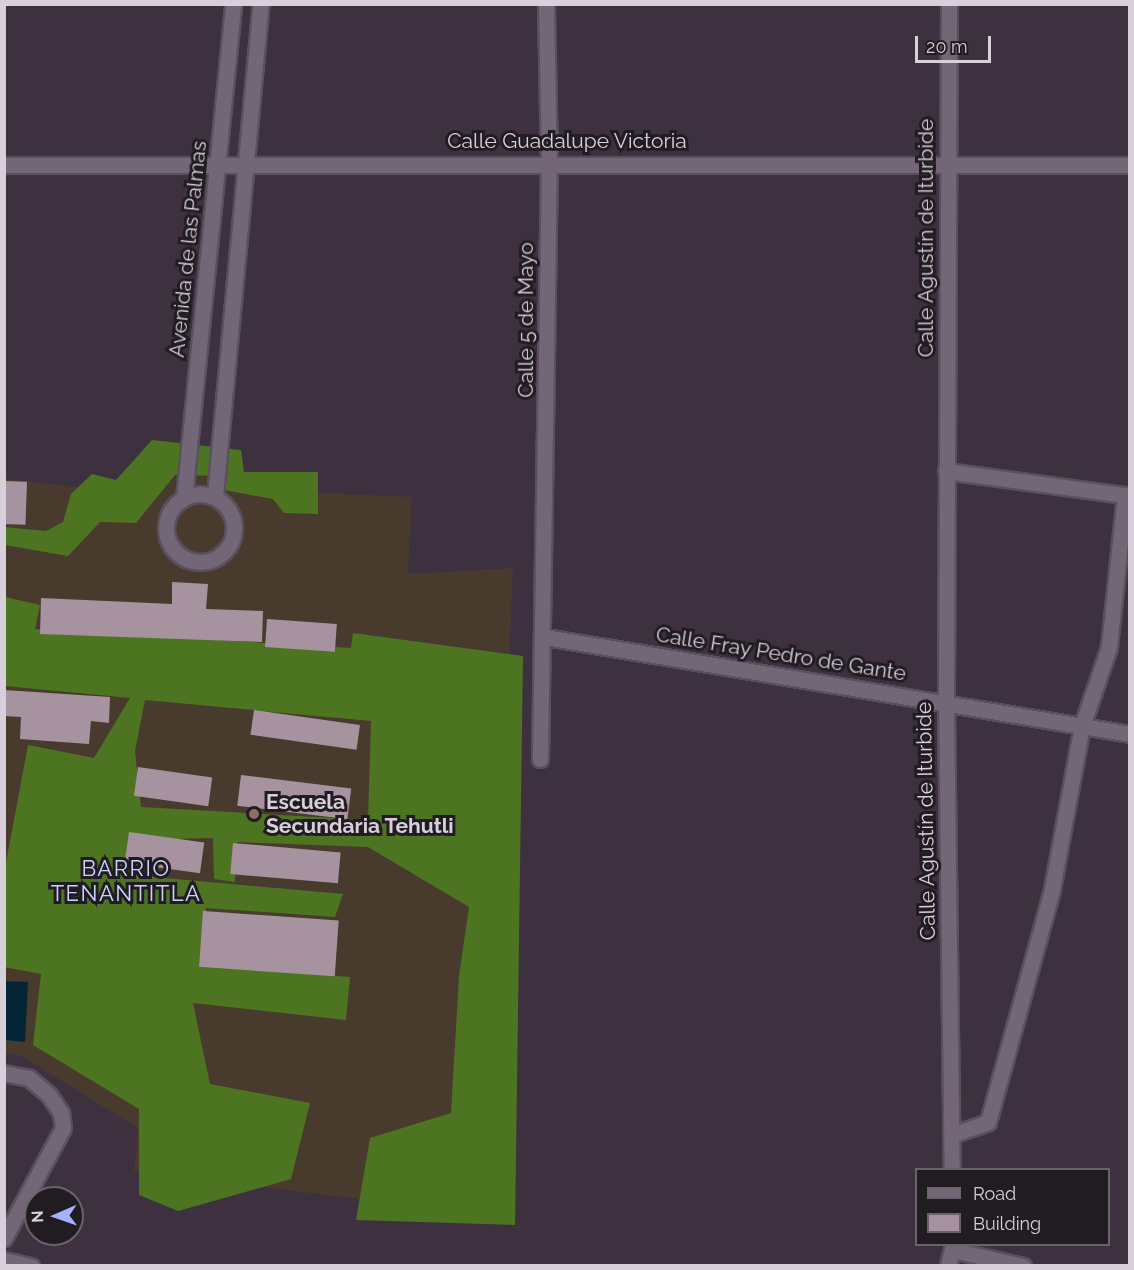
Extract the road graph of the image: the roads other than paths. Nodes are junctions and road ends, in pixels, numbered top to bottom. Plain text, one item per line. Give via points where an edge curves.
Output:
1 (233, 4) edge
2 (261, 4) edge
3 (546, 4) edge
4 (949, 4) edge
5 (549, 162) junction
6 (946, 163) junction
7 (247, 164) junction
8 (4, 165) edge
9 (218, 165) junction
10 (1130, 165) edge
11 (946, 471) junction
12 (215, 496) junction
13 (1127, 496) edge
14 (184, 498) junction
15 (545, 637) junction
16 (946, 702) junction
17 (1082, 726) junction
18 (1130, 734) edge
19 (540, 759) dead end
20 (4, 1073) edge
21 (951, 1135) junction
22 (952, 1168) edge
23 (4, 1238) edge
24 (953, 1247) edge
25 (4, 1260) edge
26 (31, 1266) edge
27 (948, 1266) edge
28 (1023, 1266) edge

1 - 9 street, Avenida de las Palmas
2 - 7 street
3 - 5 street, Calle 5 de Mayo
4 - 6 street, Calle Agustín de Iturbide
5 - 6 street, Calle Guadalupe Victoria
5 - 7 street, Calle Guadalupe Victoria
5 - 15 street, Calle 5 de Mayo
6 - 10 street, Calle Guadalupe Victoria
6 - 11 street, Calle Agustín de Iturbide
7 - 9 street, Calle Guadalupe Victoria
7 - 12 street
8 - 9 street, Calle Guadalupe Victoria
9 - 14 street, Avenida de las Palmas
11 - 13 street
11 - 16 street, Calle Agustín de Iturbide
12 - 14 street
12 - 14 street, Avenida de las Palmas via 230,511 234,533 224,553 204,562 184,558 167,534 169,513
13 - 17 street via 1109,647
15 - 16 street, Calle Fray Pedro de Gante
15 - 19 street, Calle 5 de Mayo
16 - 17 street, Calle Fray Pedro de Gante
16 - 21 street, Calle Agustín de Iturbide
17 - 18 street, Calle Fray Pedro de Gante
17 - 21 street via 1052,889 988,1122
20 - 23 street via 29,1078 49,1095 61,1113 63,1128
21 - 22 street, Calle Agustín de Iturbide
24 - 27 street
24 - 28 street
25 - 26 street

